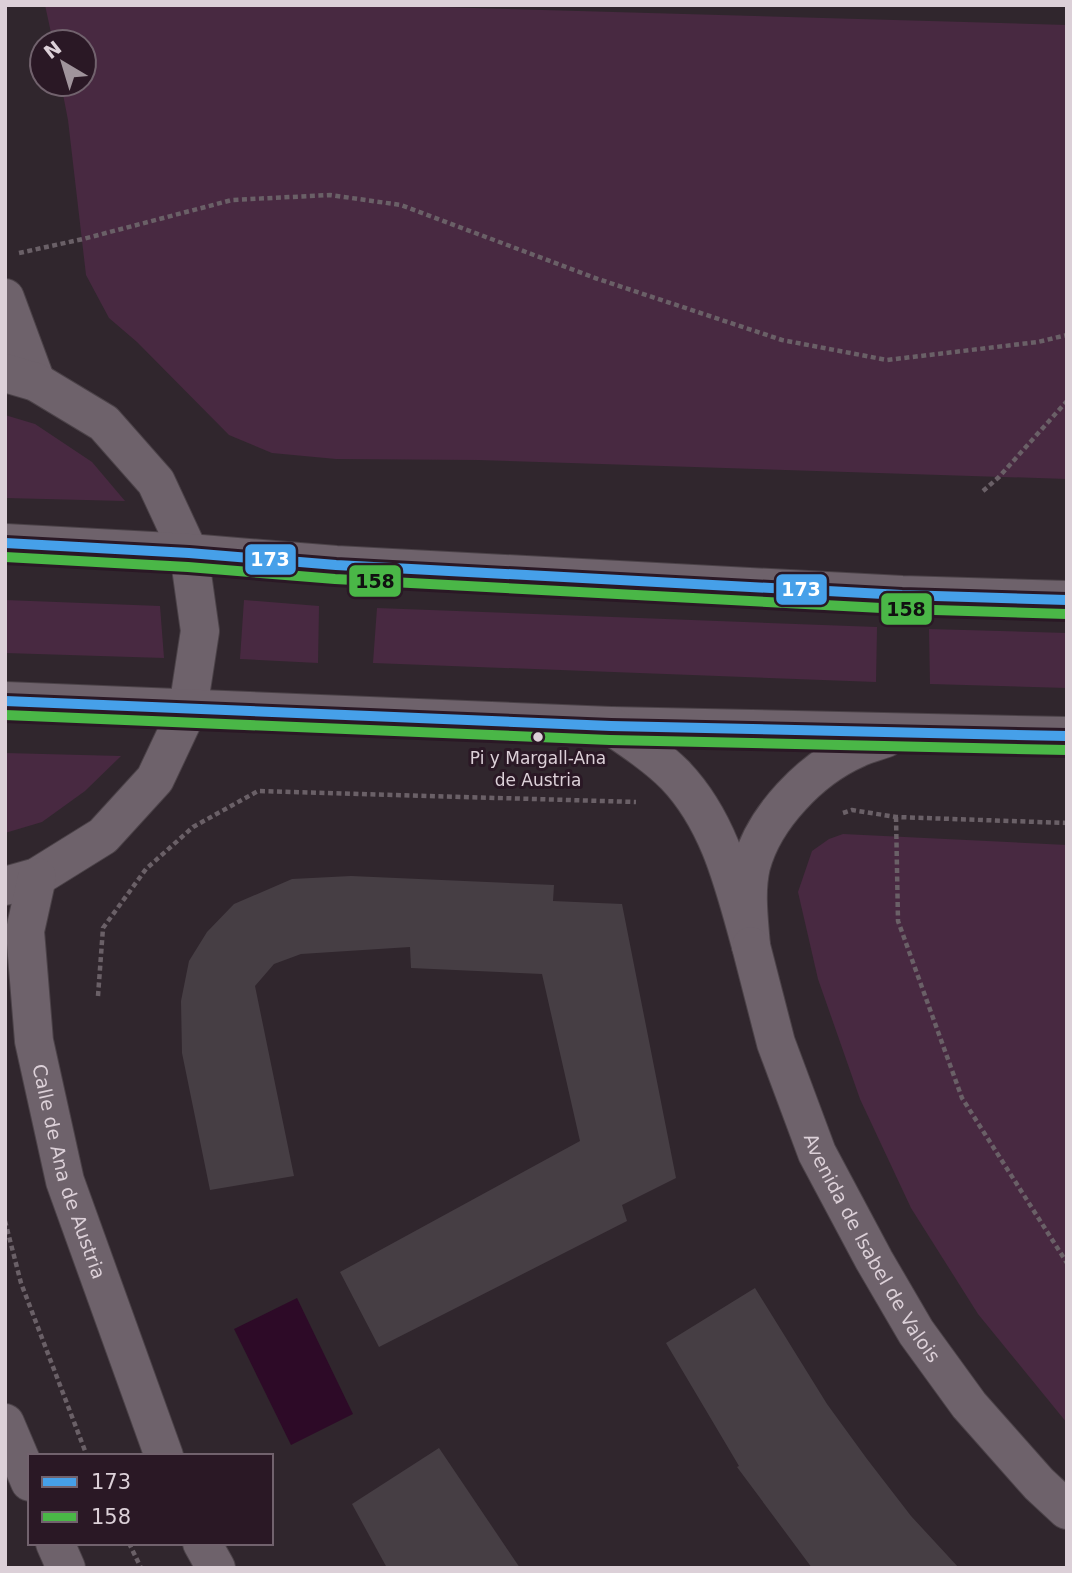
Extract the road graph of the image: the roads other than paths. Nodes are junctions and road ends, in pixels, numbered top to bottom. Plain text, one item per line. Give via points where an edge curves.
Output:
1 (5, 298) edge
2 (21, 378) edge
3 (5, 543) edge
4 (189, 553) junction
5 (1067, 600) edge
6 (5, 701) edge
7 (188, 709) junction
8 (611, 726) junction
9 (900, 733) junction
10 (1067, 736) edge
11 (21, 882) edge
12 (751, 946) junction
13 (5, 1423) edge
14 (163, 1454) edge
15 (28, 1477) edge
16 (1067, 1510) edge
17 (56, 1545) edge
18 (203, 1545) edge
19 (66, 1568) edge
20 (216, 1568) edge

1 - 2 street
2 - 4 street via 104,424 156,482
3 - 4 street
4 - 5 street via 336,565
4 - 7 street via 200,631
6 - 7 street
7 - 8 street
7 - 11 street via 155,779 103,836
8 - 9 street
8 - 12 street, Avenida de Isabel de Valois via 675,776 710,823
9 - 10 street
9 - 12 street, Avenida de Isabel de Valois via 829,764 775,818 751,866
11 - 14 street, Calle de Ana de Austria via 34,1041 65,1181
12 - 16 street, Avenida de Isabel de Valois via 776,1043 817,1153 874,1260 916,1332 970,1405
13 - 15 street
17 - 19 street
18 - 20 street

